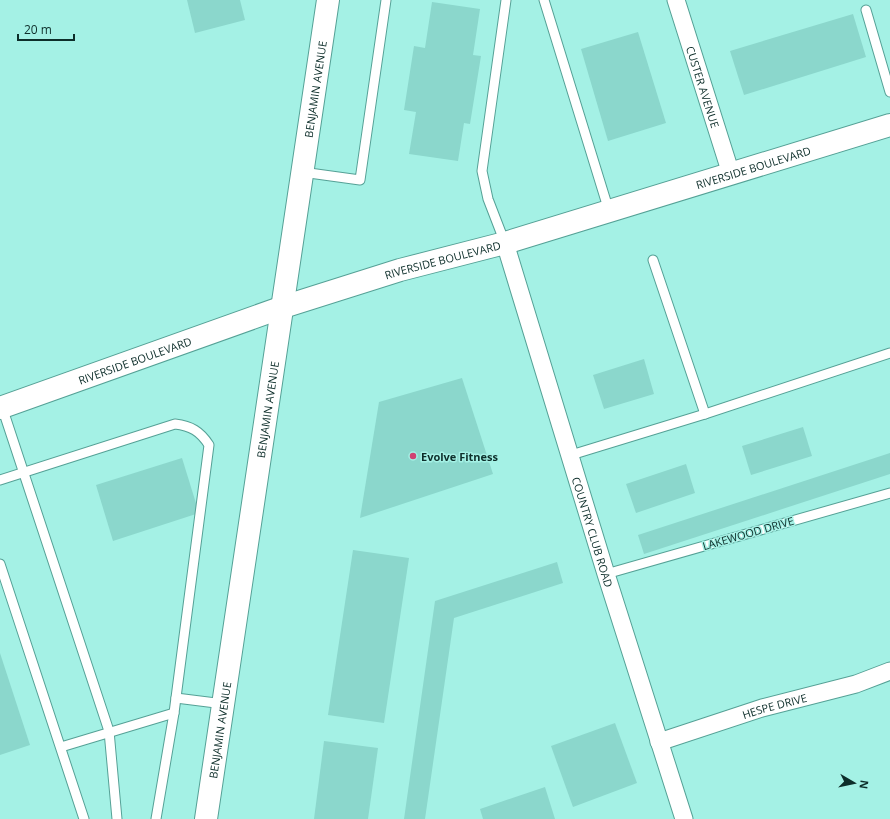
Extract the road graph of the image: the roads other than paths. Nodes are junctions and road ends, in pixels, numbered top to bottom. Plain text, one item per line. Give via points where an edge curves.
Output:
1 (328, 0) edge
2 (386, 0) edge
3 (506, 0) edge
4 (544, 0) edge
5 (676, 0) edge
6 (866, 10) dead end
7 (890, 92) edge
8 (890, 125) edge
9 (302, 172) junction
10 (731, 174) junction
11 (609, 211) junction
12 (505, 243) junction
13 (653, 260) dead end
14 (283, 307) junction
15 (890, 353) edge
16 (1, 407) edge
17 (705, 414) junction
18 (571, 455) junction
19 (22, 473) junction
20 (0, 480) edge
21 (890, 493) edge
22 (0, 564) edge
23 (606, 574) junction
24 (890, 671) edge
25 (176, 698) junction
26 (224, 704) junction
27 (174, 713) junction
28 (109, 731) junction
29 (659, 742) junction
30 (61, 746) junction
31 (84, 819) edge
32 (117, 819) edge
33 (156, 819) edge
34 (206, 819) edge
35 (684, 819) edge

1 - 9 main road, BENJAMIN AVENUE
2 - 9 lane via 360,180
3 - 12 lane via 482,171 488,199
4 - 11 lane
5 - 10 street, CUSTER AVENUE
6 - 7 lane
8 - 10 main road, RIVERSIDE BOULEVARD
9 - 14 main road, BENJAMIN AVENUE
10 - 11 main road, RIVERSIDE BOULEVARD
11 - 12 main road, RIVERSIDE BOULEVARD
12 - 14 main road, RIVERSIDE BOULEVARD via 400,270
12 - 18 street, COUNTRY CLUB ROAD
13 - 17 lane
14 - 16 main road, RIVERSIDE BOULEVARD
14 - 26 main road, BENJAMIN AVENUE
15 - 17 lane
16 - 19 lane
17 - 18 lane
18 - 23 street, COUNTRY CLUB ROAD
19 - 20 lane
19 - 25 lane via 175,424 189,426 201,434 209,445
19 - 28 lane
21 - 23 lane, LAKEWOOD DRIVE
22 - 30 lane
23 - 29 street, COUNTRY CLUB ROAD
24 - 29 street, HESPE DRIVE via 856,684 762,708
25 - 26 lane
25 - 27 lane
26 - 34 main road, BENJAMIN AVENUE
27 - 28 lane
27 - 33 lane
28 - 30 lane
28 - 32 lane
29 - 35 street, COUNTRY CLUB ROAD
30 - 31 lane

